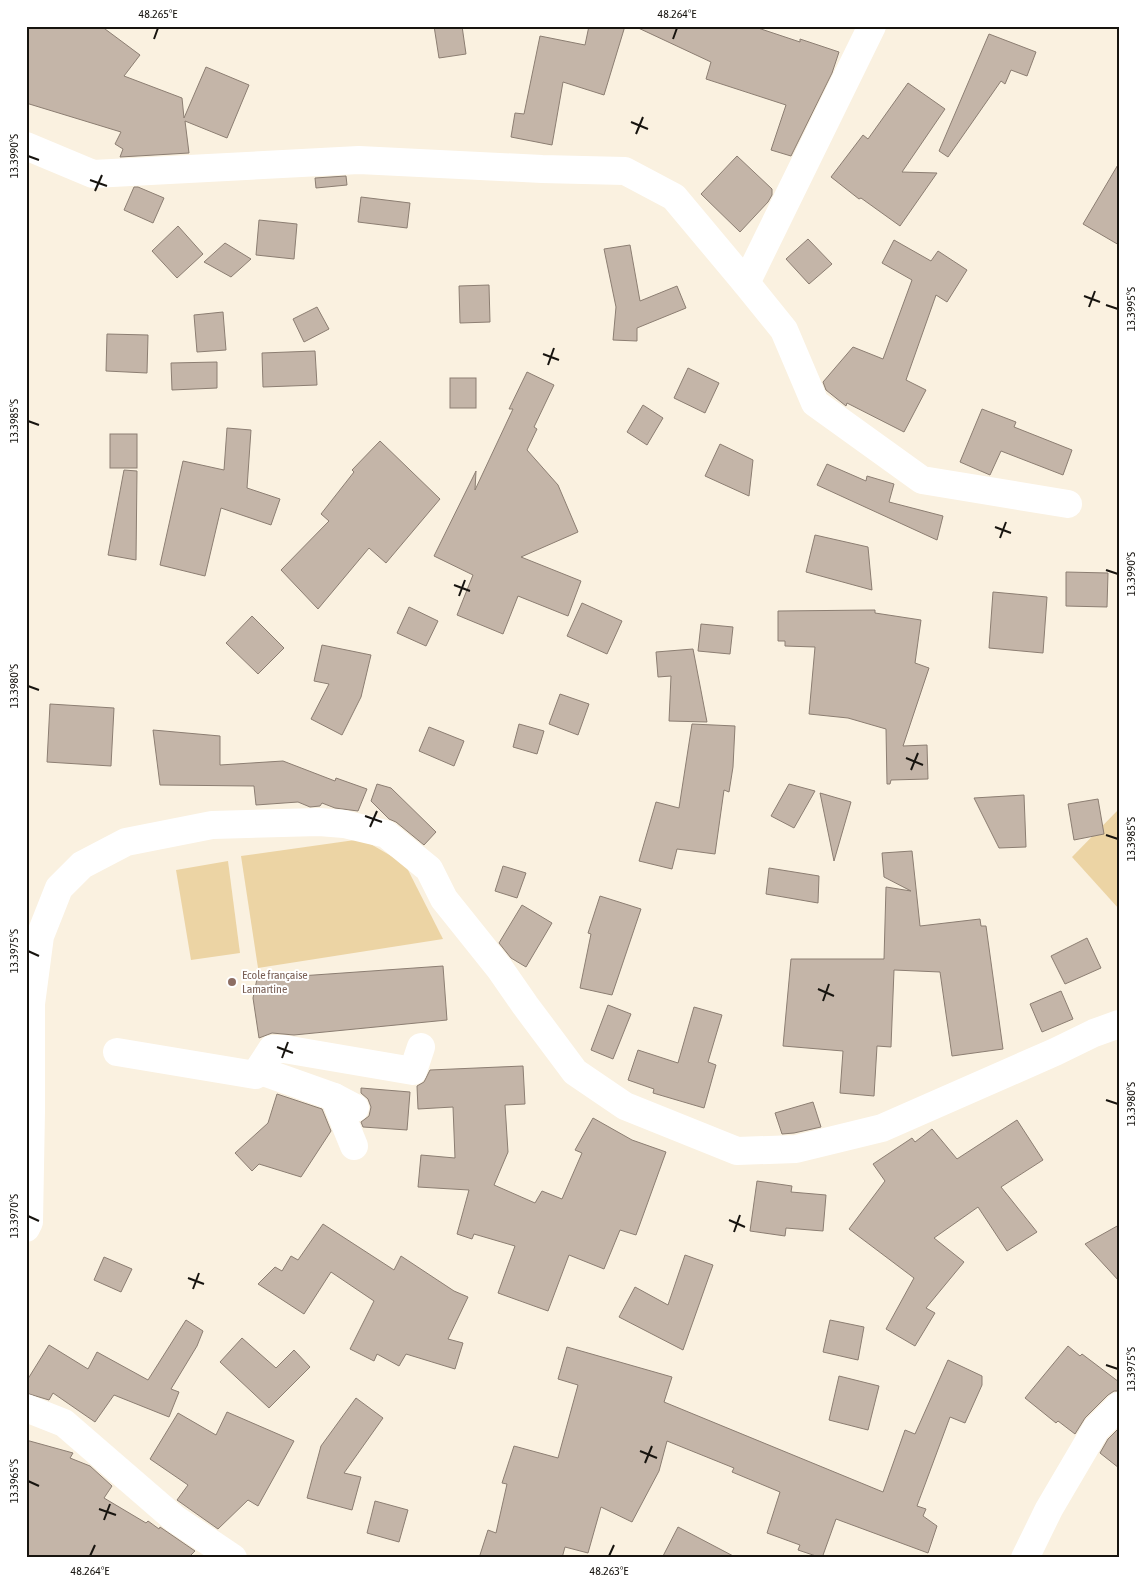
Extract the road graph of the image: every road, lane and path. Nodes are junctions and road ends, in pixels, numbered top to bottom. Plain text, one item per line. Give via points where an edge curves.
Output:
1 (872, 26) edge
2 (26, 146) edge
3 (746, 283) junction
4 (1068, 504) dead end
5 (1119, 1024) edge
6 (422, 1047) dead end
7 (117, 1052) dead end
8 (258, 1070) junction
9 (354, 1146) dead end
10 (26, 1228) edge
11 (1119, 1406) edge
12 (26, 1408) edge
13 (233, 1558) edge
14 (1025, 1558) edge

1 - 3 street
2 - 3 street via 93,174 359,160 625,171 674,197
3 - 4 street via 784,330 815,403 922,480
5 - 10 street via 882,1128 796,1150 737,1151 625,1106 575,1072 500,968 444,900 430,869 386,834 319,822 212,825 126,842 82,865 60,888 40,936 31,1004 29,1222
6 - 8 street via 413,1070 284,1049 272,1049
7 - 8 street via 255,1075
8 - 9 street via 344,1102
11 - 14 street via 1096,1429 1048,1509
12 - 13 street via 64,1423 175,1519

